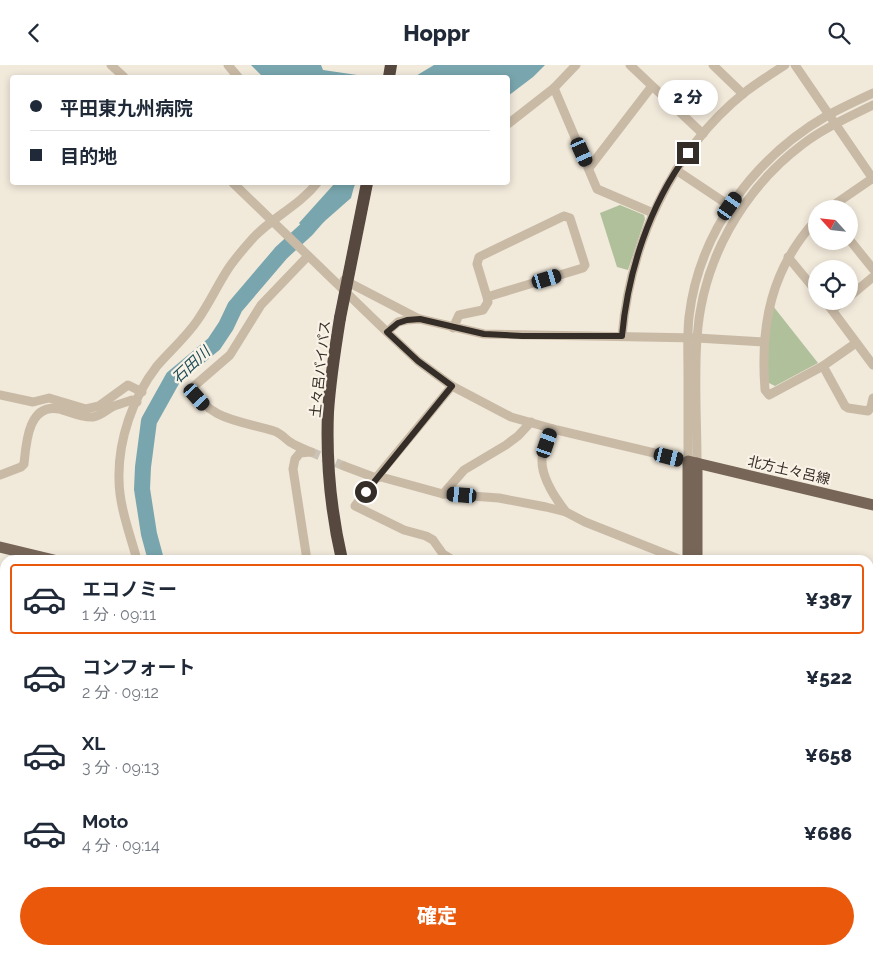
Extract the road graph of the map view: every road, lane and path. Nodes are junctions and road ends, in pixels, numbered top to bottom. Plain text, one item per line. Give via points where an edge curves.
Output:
1 (111, 65) edge
2 (228, 65) edge
3 (576, 65) edge
4 (630, 65) edge
5 (713, 65) edge
6 (785, 65) edge
7 (795, 65) edge
8 (122, 75) edge
9 (236, 75) edge
10 (652, 86) junction
11 (554, 89) junction
12 (873, 93) edge
13 (743, 94) junction
14 (873, 105) edge
15 (830, 114) junction
16 (510, 122) edge
17 (836, 123) junction
18 (703, 134) junction
19 (589, 168) junction
20 (676, 171) junction
21 (873, 179) edge
22 (235, 185) edge
23 (315, 185) edge
24 (367, 185) edge
25 (842, 200) edge
26 (730, 206) junction
27 (653, 213) junction
28 (274, 221) junction
29 (808, 230) edge
30 (858, 250) edge
31 (306, 253) junction
32 (788, 257) junction
33 (320, 266) junction
34 (873, 269) edge
35 (873, 277) edge
36 (808, 281) edge
37 (858, 290) edge
38 (487, 297) junction
39 (832, 310) edge
40 (420, 319) junction
41 (453, 328) junction
42 (387, 332) junction
43 (622, 336) junction
44 (692, 338) junction
45 (764, 342) junction
46 (856, 343) junction
47 (873, 365) edge
48 (822, 366) junction
49 (452, 386) junction
50 (142, 392) junction
51 (0, 395) edge
52 (873, 398) edge
53 (136, 402) junction
54 (531, 422) junction
55 (552, 429) junction
56 (693, 462) junction
57 (344, 465) tunnel mouth
58 (0, 475) edge
59 (376, 478) junction
60 (443, 494) junction
61 (873, 505) edge
62 (566, 512) junction
63 (0, 547) edge
64 (33, 555) edge
65 (136, 555) edge
66 (306, 555) edge
67 (341, 555) edge
68 (445, 555) edge
69 (668, 555) edge
70 (688, 555) edge
71 (698, 555) edge

1 - 8 street
2 - 9 street
3 - 11 street
4 - 10 street
5 - 13 street
6 - 13 street
7 - 15 street
10 - 18 street
10 - 19 street
11 - 16 street
11 - 19 street
12 - 15 street
13 - 18 street
14 - 17 street
15 - 17 street
15 - 26 street via 778,151
17 - 21 street
17 - 44 street via 784,159 739,212 718,250
18 - 20 street
19 - 27 street via 597,189
20 - 26 street
20 - 27 street
21 - 25 street
22 - 28 street
23 - 28 street
24 - 67 highway, 土々呂バイパス, bridge via 340,318 330,393 328,445
26 - 44 street via 699,269 689,316
27 - 43 street via 637,255
28 - 31 street
28 - 50 street via 242,249 196,323 157,367
29 - 32 street
30 - 34 street
31 - 33 street
31 - 66 street via 261,305 236,348 193,387 197,397 213,412 274,431 311,452 300,453 293,469
32 - 36 street
32 - 45 street via 769,307
33 - 40 street
33 - 42 street
35 - 37 street
38 - 38 street via 583,268 585,265 570,218 564,216 479,257 477,264
38 - 41 street via 484,310 459,315
39 - 46 street
40 - 41 street
40 - 42 street via 398,323
41 - 43 street via 494,335
42 - 49 street
43 - 44 street
44 - 45 street
44 - 56 street
45 - 48 street via 765,391 769,395
46 - 47 street
46 - 48 street
48 - 52 street via 848,408 868,411
49 - 54 street via 511,417
49 - 59 street
50 - 51 street via 128,385 99,406 86,409 49,398 33,402
50 - 53 street
53 - 58 street via 121,403 95,417 56,409 44,412 30,424 24,464
53 - 65 street via 121,448 119,479
54 - 55 street
54 - 60 street via 506,445 464,469
55 - 56 street
55 - 62 street via 542,458 543,467 551,490
56 - 61 main road, 北方土々呂線
56 - 70 main road
56 - 71 main road
57 - 59 street
59 - 60 street
59 - 68 street via 355,506 404,530 434,540
60 - 62 street via 499,498
62 - 69 street
63 - 64 main road

